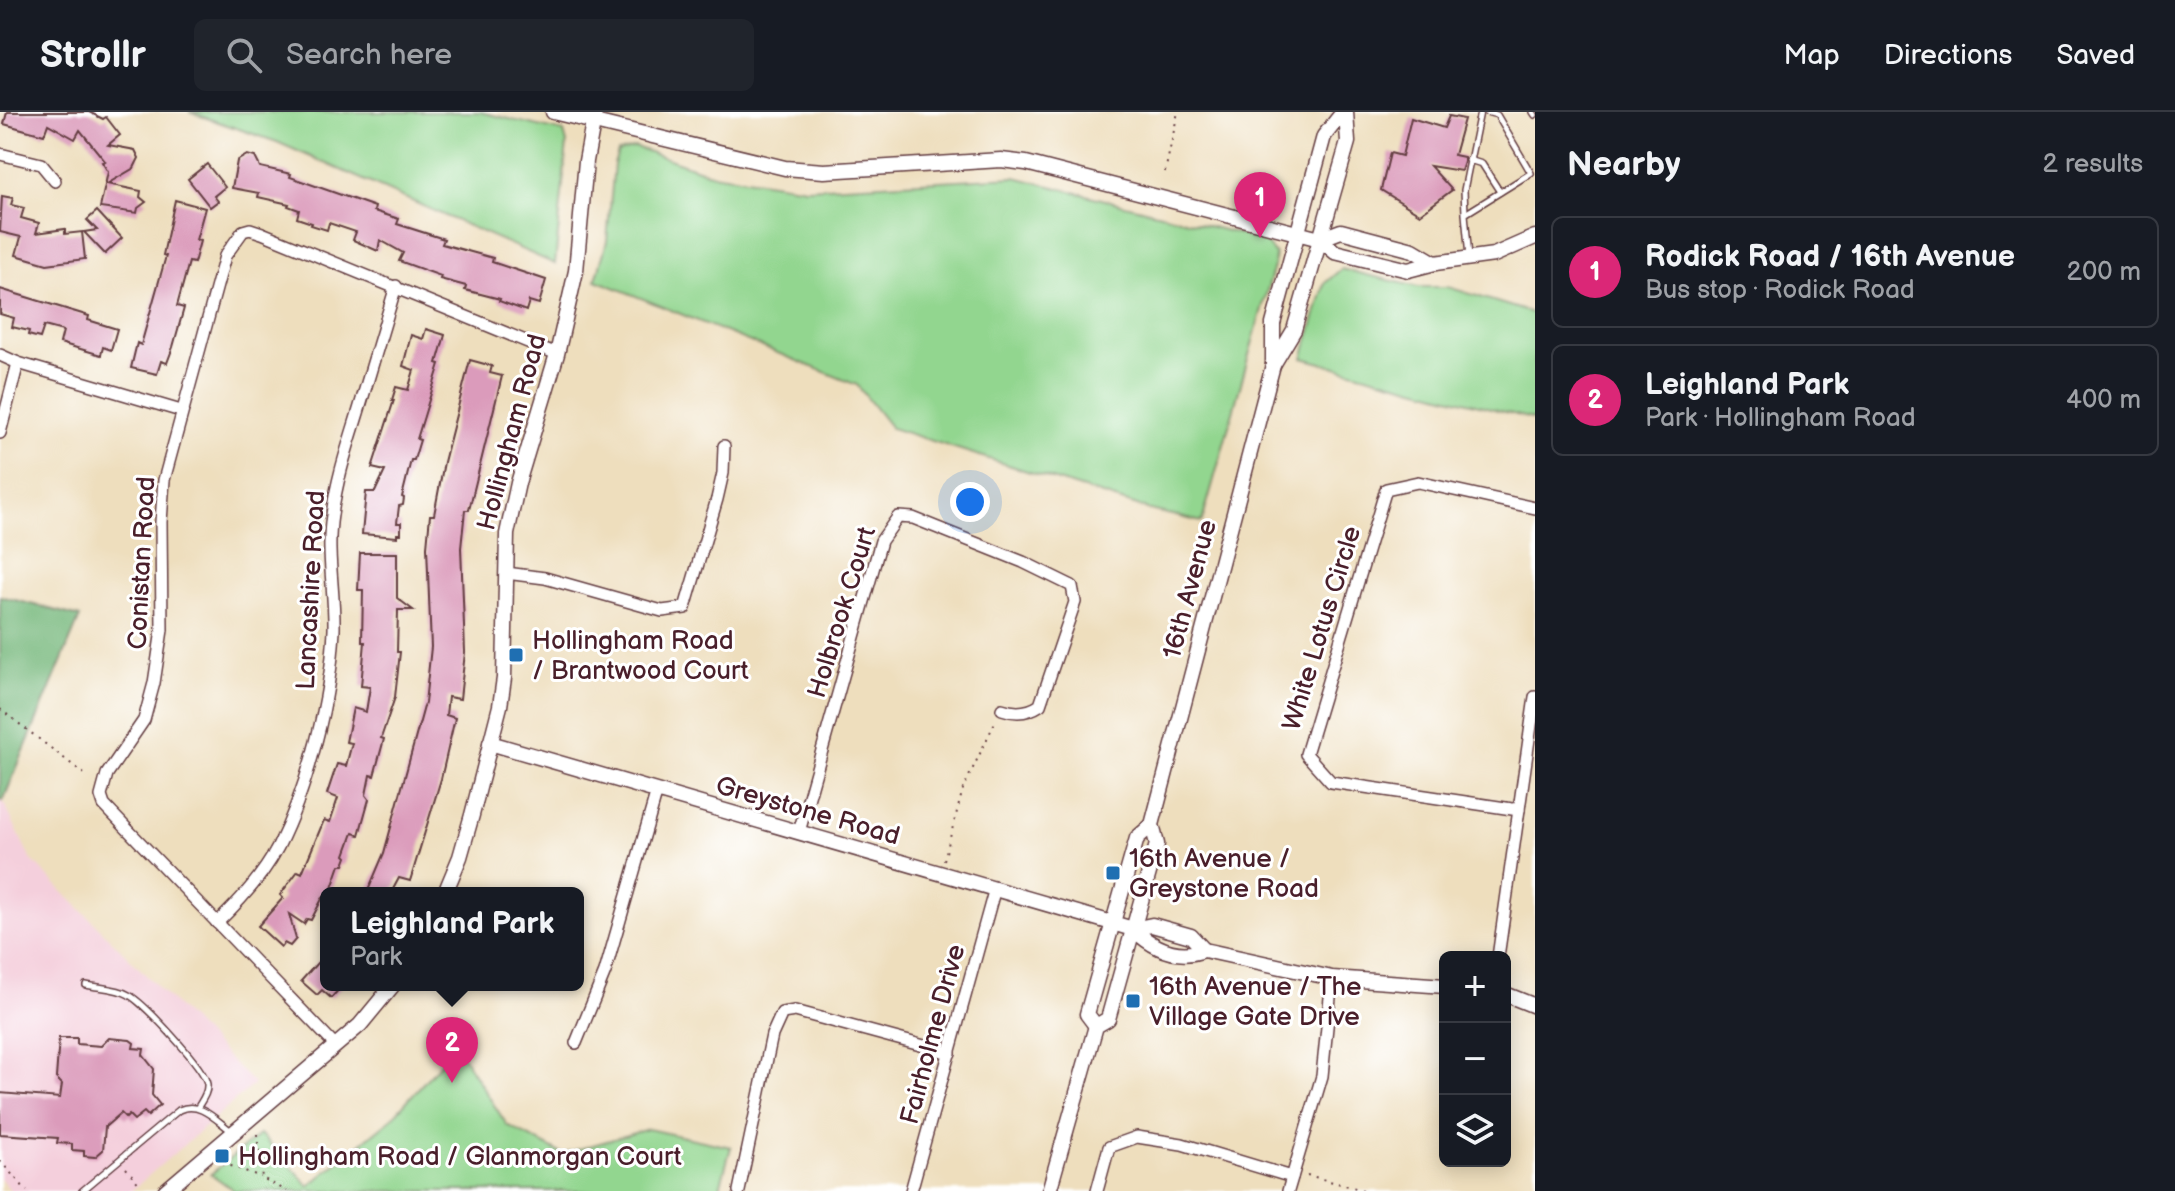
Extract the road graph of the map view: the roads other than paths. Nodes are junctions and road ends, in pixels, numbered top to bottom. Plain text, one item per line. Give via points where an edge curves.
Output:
1 (553, 112) edge
2 (1345, 112) edge
3 (1483, 112) edge
4 (1500, 114) edge
5 (594, 117) edge
6 (0, 154) edge
7 (1469, 160) junction
8 (1533, 172) edge
9 (55, 181) dead end
10 (1500, 192) junction
11 (1465, 214) junction
12 (1298, 233) junction
13 (1535, 237) edge
14 (1320, 239) junction
15 (1470, 260) junction
16 (1435, 263) junction
17 (396, 286) junction
18 (557, 354) junction
19 (0, 355) edge
20 (18, 363) junction
21 (1273, 365) junction
22 (181, 411) junction
23 (0, 433) edge
24 (724, 446) dead end
25 (1535, 508) edge
26 (506, 573) junction
27 (1535, 697) edge
28 (1002, 709) road end
29 (490, 743) junction
30 (657, 791) junction
31 (1519, 810) junction
32 (1152, 825) junction
33 (799, 832) junction
34 (448, 887) edge
35 (995, 888) junction
36 (1112, 922) junction
37 (217, 923) junction
38 (1133, 929) junction
39 (1499, 951) edge
40 (1332, 978) junction
41 (86, 985) dead end
42 (1439, 986) edge
43 (388, 991) edge
44 (1511, 996) edge
45 (1535, 1006) edge
46 (1096, 1026) junction
47 (576, 1043) dead end
48 (336, 1046) junction
49 (950, 1053) junction
50 (198, 1107) junction
51 (234, 1133) junction
52 (1294, 1174) junction
53 (82, 1191) edge
54 (165, 1191) edge
55 (739, 1191) edge
56 (911, 1191) edge
57 (1049, 1191) edge
58 (1097, 1191) edge
59 (1288, 1191) edge

1 - 5 main road
2 - 12 main road, 16th Avenue via 1324,136
2 - 14 main road, 16th Avenue via 1348,142
3 - 4 lane
3 - 7 lane
4 - 8 lane
5 - 12 main road via 755,162 807,170 1013,161
5 - 18 main road, Hollingham Road via 576,271
6 - 9 street via 41,164
7 - 10 lane via 1482,164
7 - 11 lane
8 - 10 lane
10 - 11 lane
11 - 15 lane
12 - 14 main road
12 - 21 main road, 16th Avenue via 1273,324
13 - 15 main road
14 - 16 main road via 1341,231 1413,250
14 - 16 main road via 1335,252 1408,270
14 - 21 main road, 16th Avenue via 1294,330
15 - 16 main road
17 - 18 street, Conistan Road
17 - 22 street, Conistan Road via 262,233 243,231 225,256
17 - 37 street, Lancashire Road via 336,487 330,537 332,655 308,766 277,850
18 - 26 main road, Hollingham Road via 510,515
19 - 20 street
20 - 22 street
20 - 23 street
21 - 32 main road, 16th Avenue
22 - 37 street, Conistan Road via 164,480 162,630 154,683 144,720 107,774 101,796
24 - 26 street via 717,499 685,608 662,611 545,578
25 - 31 street, White Lotus Circle via 1418,482 1386,489 1306,754 1331,782
26 - 29 main road, Hollingham Road via 504,678
27 - 31 street
28 - 33 street, Holbrook Court via 1021,712 1040,705 1075,602 1072,586 913,518 898,517 881,541
29 - 30 main road, Greystone Road
29 - 34 main road, Hollingham Road
30 - 33 main road, Greystone Road
30 - 47 street via 605,972
31 - 39 street
32 - 36 main road, 16th Avenue via 1137,838
32 - 38 main road, 16th Avenue via 1157,844
33 - 35 main road, Greystone Road
35 - 36 main road, Greystone Road
35 - 49 street, Fairholme Drive
36 - 38 main road, Greystone Road
36 - 46 main road, 16th Avenue via 1087,1014
37 - 48 street, Conistan Road
38 - 40 main road, Greystone Road via 1152,925 1191,936 1204,950
38 - 46 main road, 16th Avenue via 1108,1019
40 - 42 main road, Greystone Road
40 - 52 street via 1322,1076
41 - 50 lane via 127,993 145,1007 200,1068 207,1091
43 - 48 main road
44 - 45 main road
46 - 57 main road, 16th Avenue
48 - 51 main road
49 - 55 street via 795,1011 782,1013 772,1035
49 - 56 street, Fairholme Drive
50 - 51 lane
50 - 53 lane via 179,1110
51 - 54 main road
52 - 58 street via 1137,1137 1109,1147
52 - 59 street

